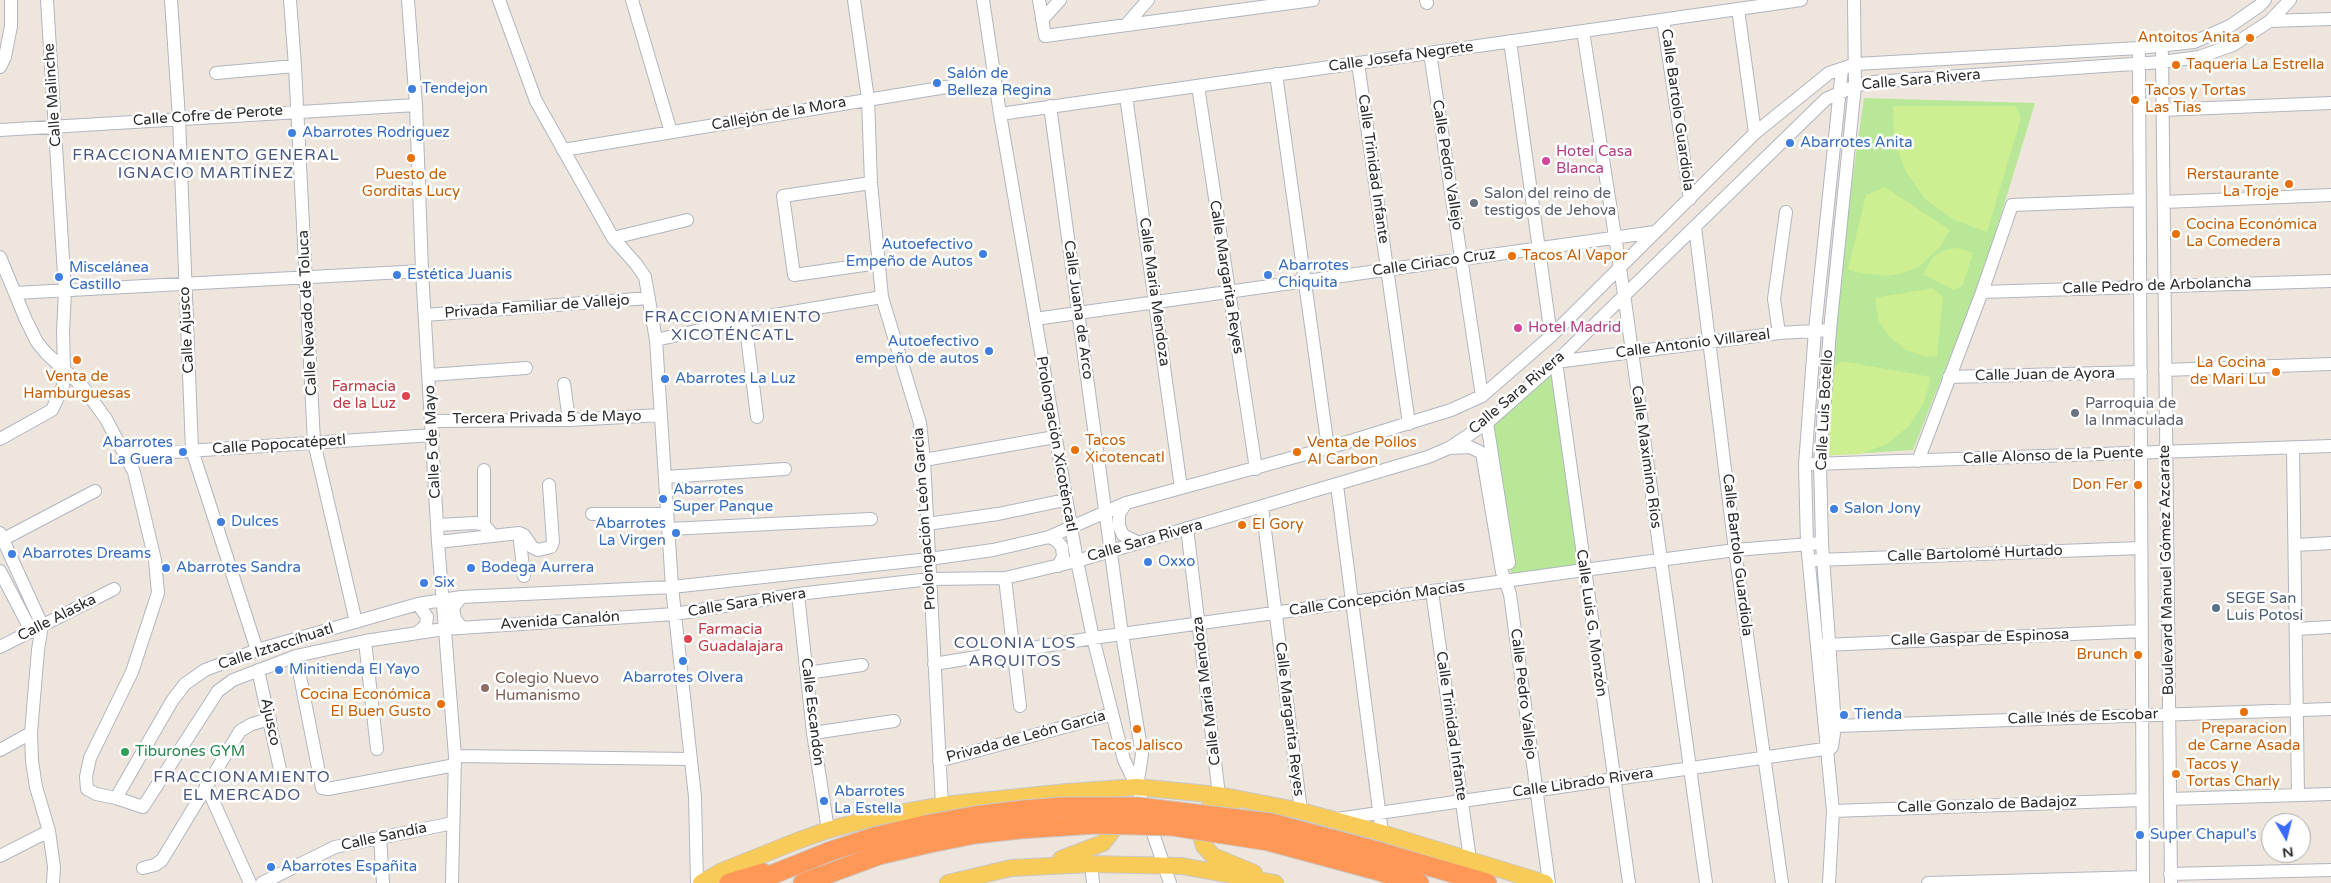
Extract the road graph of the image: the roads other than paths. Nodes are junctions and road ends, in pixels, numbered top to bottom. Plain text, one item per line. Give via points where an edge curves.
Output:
1 (11, 0) edge
2 (47, 0) edge
3 (171, 0) edge
4 (290, 0) edge
5 (408, 0) edge
6 (500, 0) edge
7 (632, 0) edge
8 (854, 0) edge
9 (983, 0) edge
10 (1039, 0) edge
11 (1060, 0) edge
12 (1148, 0) edge
13 (1236, 0) edge
14 (1313, 0) edge
15 (1801, 0) edge
16 (1854, 0) edge
17 (2265, 0) edge
18 (2290, 0) edge
19 (1738, 9) junction
20 (1225, 12) junction
21 (2331, 19) edge
22 (1042, 20) junction
23 (1663, 20) junction
24 (2270, 21) junction
25 (1126, 25) junction
26 (1583, 31) junction
27 (1510, 41) junction
28 (2162, 46) junction
29 (2139, 48) junction
30 (1430, 53) junction
31 (2162, 62) junction
32 (1358, 63) junction
33 (2139, 63) junction
34 (1856, 64) junction
35 (295, 66) junction
36 (0, 67) edge
37 (1842, 69) junction
38 (216, 73) dead end
39 (1276, 74) junction
40 (995, 79) junction
41 (1198, 86) junction
42 (1855, 86) junction
43 (1840, 93) junction
44 (1126, 96) junction
45 (868, 99) junction
46 (2331, 103) edge
47 (416, 105) junction
48 (1050, 106) junction
49 (2163, 110) junction
50 (298, 111) junction
51 (1000, 114) junction
52 (179, 118) junction
53 (55, 127) junction
54 (0, 130) edge
55 (670, 132) junction
56 (1756, 133) junction
57 (563, 150) junction
58 (871, 183) junction
59 (2331, 195) edge
60 (1690, 200) junction
61 (2140, 200) junction
62 (2164, 202) junction
63 (1786, 212) dead end
64 (687, 220) dead end
65 (1696, 227) junction
66 (1655, 232) junction
67 (614, 238) junction
68 (1615, 238) junction
69 (1540, 249) junction
70 (0, 257) edge
71 (1461, 259) junction
72 (878, 263) junction
73 (1620, 267) junction
74 (1387, 270) junction
75 (422, 272) junction
76 (305, 277) junction
77 (1304, 281) junction
78 (2331, 281) edge
79 (184, 286) junction
80 (2164, 286) junction
81 (2140, 287) junction
82 (65, 291) junction
83 (1228, 292) junction
84 (1982, 292) junction
85 (15, 293) junction
86 (1624, 294) junction
87 (882, 297) junction
88 (649, 298) junction
89 (1155, 302) junction
90 (1078, 313) junction
91 (425, 315) junction
92 (1035, 319) junction
93 (745, 320) junction
94 (1815, 330) junction
95 (1830, 330) junction
96 (1778, 333) junction
97 (1551, 336) junction
98 (656, 340) junction
99 (1711, 342) junction
100 (1632, 351) junction
101 (1556, 362) junction
102 (2331, 364) edge
103 (526, 368) dead end
104 (64, 370) junction
105 (2165, 370) junction
106 (2140, 372) junction
107 (429, 374) junction
108 (1949, 377) junction
109 (564, 384) dead end
110 (1482, 396) junction
111 (661, 415) junction
112 (757, 417) dead end
113 (569, 420) junction
114 (432, 421) junction
115 (1487, 423) junction
116 (1409, 424) junction
117 (433, 436) junction
118 (1055, 437) junction
119 (0, 439) edge
120 (314, 442) junction
121 (2331, 446) edge
122 (1328, 448) junction
123 (1449, 448) junction
124 (2292, 448) junction
125 (192, 450) junction
126 (2166, 452) junction
127 (2141, 453) junction
128 (126, 455) junction
129 (924, 460) junction
130 (1918, 461) junction
131 (1820, 464) junction
132 (1805, 465) junction
133 (1256, 468) junction
134 (785, 469) dead end
135 (484, 470) dead end
136 (666, 477) junction
137 (549, 485) dead end
138 (1337, 485) junction
139 (1181, 488) junction
140 (95, 491) dead end
141 (1065, 500) junction
142 (1126, 503) junction
143 (1262, 507) junction
144 (1106, 513) junction
145 (592, 514) dead end
146 (667, 514) junction
147 (871, 519) dead end
148 (927, 524) junction
149 (1081, 524) junction
150 (438, 525) junction
151 (1187, 528) junction
152 (669, 529) junction
153 (488, 530) junction
154 (520, 533) junction
155 (1049, 537) junction
156 (1, 538) edge
157 (438, 542) junction
158 (1137, 542) junction
159 (1822, 543) junction
160 (2331, 543) edge
161 (1807, 544) junction
162 (1111, 545) junction
163 (2296, 545) junction
164 (2141, 548) junction
165 (1736, 550) junction
166 (929, 559) junction
167 (1660, 560) junction
168 (1824, 560) junction
169 (1077, 561) junction
170 (1809, 561) junction
171 (1058, 566) junction
172 (1584, 570) junction
173 (0, 571) edge
174 (524, 576) dead end
175 (1005, 578) junction
176 (930, 579) junction
177 (1510, 585) junction
178 (672, 587) junction
179 (114, 589) dead end
180 (1432, 592) junction
181 (798, 594) junction
182 (461, 597) junction
183 (442, 601) junction
184 (1354, 602) junction
185 (418, 604) junction
186 (1275, 613) junction
187 (675, 614) junction
188 (356, 622) junction
189 (1199, 624) junction
190 (2331, 627) edge
191 (462, 628) junction
192 (444, 629) junction
193 (2296, 629) junction
194 (38, 630) junction
195 (2142, 631) junction
196 (417, 633) junction
197 (1122, 634) junction
198 (1093, 638) junction
199 (365, 641) junction
200 (1824, 645) junction
201 (0, 648) edge
202 (257, 650) junction
203 (1015, 650) junction
204 (296, 656) junction
205 (934, 664) junction
206 (862, 665) dead end
207 (258, 670) junction
208 (806, 673) junction
209 (1020, 706) dead end
210 (2331, 709) edge
211 (2296, 710) junction
212 (1112, 714) junction
213 (2169, 715) junction
214 (2142, 716) junction
215 (270, 719) junction
216 (894, 721) dead end
217 (1835, 726) junction
218 (31, 733) junction
219 (814, 733) junction
220 (378, 749) dead end
221 (0, 750) edge
222 (1829, 751) junction
223 (1764, 756) junction
224 (690, 759) junction
225 (455, 760) junction
226 (939, 761) junction
227 (1689, 767) junction
228 (281, 774) dead end
229 (1614, 778) junction
230 (206, 785) junction
231 (1137, 787) junction
232 (1536, 790) junction
233 (1067, 792) junction
234 (2331, 794) edge
235 (1219, 795) junction
236 (2298, 795) junction
237 (116, 798) junction
238 (2170, 799) junction
239 (1461, 800) junction
240 (2142, 800) junction
241 (1251, 801) junction
242 (942, 805) junction
243 (1301, 811) junction
244 (1833, 811) junction
245 (1379, 813) junction
246 (1335, 820) junction
247 (453, 823) junction
248 (828, 830) junction
249 (49, 831) junction
250 (380, 837) junction
251 (1378, 851) junction
252 (831, 852) junction
253 (0, 856) edge
254 (1470, 859) junction
255 (1091, 864) junction
256 (1165, 865) junction
257 (1040, 866) junction
258 (143, 868) dead end
259 (2331, 870) edge
260 (830, 873) junction
261 (2170, 879) edge
262 (2143, 880) edge
263 (1245, 881) edge
264 (53, 883) edge
265 (250, 883) edge
266 (262, 883) edge
267 (383, 883) edge
268 (452, 883) edge
269 (697, 883) edge
270 (701, 883) edge
271 (729, 883) edge
272 (751, 883) edge
273 (803, 883) edge
274 (812, 883) edge
275 (948, 883) edge
276 (1093, 883) edge
277 (1170, 883) edge
278 (1276, 883) edge
279 (1419, 883) edge
280 (1487, 883) edge
281 (1547, 883) edge
282 (1629, 883) edge
283 (1706, 883) edge
284 (1782, 883) edge
285 (1830, 883) edge
286 (1928, 883) edge

1 - 36 street via 11,26
2 - 53 street, Calle Malinche
3 - 52 street, Calle Ajusco
4 - 35 street, Calle Nevado de Toluca
5 - 47 street, Calle 5 de Mayo
6 - 57 street via 536,101
7 - 55 street
8 - 45 street, Prolongación León García
9 - 40 street, Prolongación Xicoténcatl
10 - 22 street
11 - 22 street
12 - 25 street
13 - 20 street
14 - 20 street
15 - 19 street, Calle Josefa Negrete
16 - 34 street, Calle Luis Botello
17 - 28 street, Calle Sara Rivera via 2230,26 2194,42
18 - 24 street, Calle Sara Rivera
19 - 23 street, Calle Josefa Negrete
19 - 56 street
20 - 25 street
21 - 24 street
22 - 25 street via 1045,36
23 - 26 street, Calle Josefa Negrete
23 - 60 street, Calle Bartolo Guardiola
24 - 31 street, Calle Sara Rivera via 2232,45 2199,57
26 - 27 street, Calle Josefa Negrete
26 - 68 street, Calle Maximino Ríos
27 - 30 street, Calle Josefa Negrete
27 - 69 street
28 - 29 street, Calle Sara Rivera
28 - 31 street, Boulevard Manuel Gómez Azcarate
29 - 33 street, Boulevard Manuel Gómez Azcarate
29 - 34 street, Calle Sara Rivera
30 - 32 street, Calle Josefa Negrete
30 - 71 street, Calle Pedro Vallejo
31 - 33 street, Calle Sara Rivera
31 - 49 street, Boulevard Manuel Gómez Azcarate
32 - 39 street, Calle Josefa Negrete
32 - 74 street, Calle Trinidad Infante
33 - 42 street, Calle Sara Rivera via 1873,82
33 - 61 street, Boulevard Manuel Gómez Azcarate
34 - 37 street, Calle Sara Rivera
34 - 42 street, Calle Luis Botello
35 - 38 street
35 - 50 street, Calle Nevado de Toluca
37 - 43 street, Calle Luis Botello
37 - 56 street, Calle Sara Rivera via 1829,73
39 - 41 street, Calle Josefa Negrete
39 - 77 street
40 - 45 street, Callejón de la Mora
40 - 51 street, Prolongación Xicoténcatl
41 - 44 street, Calle Josefa Negrete
41 - 83 street, Calle Margarita Reyes
42 - 43 street, Calle Sara Rivera
42 - 95 street, Calle Luis Botello
43 - 65 street, Calle Sara Rivera via 1826,99
43 - 94 street, Calle Luis Botello
44 - 48 street, Calle Josefa Negrete
44 - 89 street, Calle María Mendoza
45 - 55 street, Callejón de la Mora
45 - 58 street, Prolongación León García
46 - 49 street
47 - 50 street, Calle Cofre de Perote
47 - 75 street, Calle 5 de Mayo
48 - 51 street, Calle Josefa Negrete
48 - 90 street, Calle Juana de Arco
49 - 62 street, Boulevard Manuel Gómez Azcarate
50 - 52 street, Calle Cofre de Perote
50 - 76 street, Calle Nevado de Toluca
51 - 92 street, Prolongación Xicoténcatl
52 - 53 street, Calle Cofre de Perote
52 - 79 street, Calle Ajusco
53 - 54 street, Calle Cofre de Perote
53 - 82 street, Calle Malinche
55 - 57 street, Callejón de la Mora
56 - 60 street, Calle Sara Rivera
57 - 67 street
58 - 72 street, Prolongación León García
58 - 72 street via 783,196 794,275
59 - 62 street
60 - 66 street, Calle Sara Rivera
61 - 81 street, Boulevard Manuel Gómez Azcarate
61 - 84 street via 2012,206
62 - 80 street, Boulevard Manuel Gómez Azcarate
63 - 96 street via 1774,299
64 - 67 street
65 - 86 street, Calle Sara Rivera
65 - 99 street, Calle Bartolo Guardiola
66 - 68 street, Calle Ciriaco Cruz
66 - 73 street, Calle Sara Rivera
67 - 88 street via 645,277
68 - 69 street, Calle Ciriaco Cruz
68 - 73 street, Calle Maximino Ríos
69 - 71 street, Calle Ciriaco Cruz
69 - 97 street
70 - 85 street
71 - 74 street, Calle Ciriaco Cruz
71 - 110 street, Calle Pedro Vallejo
72 - 87 street, Prolongación León García
73 - 86 street, Calle Maximino Ríos
73 - 97 street, Calle Sara Rivera
74 - 77 street, Calle Ciriaco Cruz
74 - 116 street, Calle Trinidad Infante
75 - 76 street
75 - 91 street, Calle 5 de Mayo
76 - 79 street
76 - 120 street, Calle Nevado de Toluca
77 - 83 street, Calle Ciriaco Cruz
77 - 122 street
78 - 80 street, Calle Pedro de Arbolancha
79 - 82 street
79 - 125 street, Calle Ajusco
80 - 81 street, Calle Pedro de Arbolancha
80 - 105 street, Boulevard Manuel Gómez Azcarate
81 - 84 street, Calle Pedro de Arbolancha
81 - 106 street, Boulevard Manuel Gómez Azcarate
82 - 85 street
82 - 104 street, Calle Malinche
83 - 89 street, Calle Ciriaco Cruz
83 - 133 street, Calle Margarita Reyes
84 - 108 street
85 - 104 street via 37,342
86 - 100 street, Calle Maximino Ríos
86 - 101 street, Calle Sara Rivera
87 - 93 street
87 - 129 street, Prolongación León García via 920,424
88 - 91 street, Privada Familiar de Vallejo
88 - 98 street
89 - 90 street, Calle Ciriaco Cruz
89 - 139 street, Calle María Mendoza
90 - 92 street, Calle Ciriaco Cruz
90 - 144 street, Calle Juana de Arco
91 - 107 street, Calle 5 de Mayo
92 - 118 street, Prolongación Xicoténcatl
93 - 98 street
93 - 112 street
94 - 95 street, Calle Antonio Villareal
94 - 96 street, Calle Antonio Villareal
94 - 132 street, Calle Luis Botello
95 - 131 street, Calle Luis Botello
96 - 99 street, Calle Antonio Villareal
97 - 110 street, Calle Sara Rivera
98 - 111 street
99 - 100 street, Calle Antonio Villareal
99 - 165 street, Calle Bartolo Guardiola
100 - 101 street, Calle Antonio Villareal
100 - 167 street, Calle Maximino Ríos
101 - 115 street, Calle Sara Rivera
101 - 172 street, Calle Luis G. Monzón
102 - 105 street
103 - 107 street
104 - 119 street, Calle Malinche via 62,386 52,410
104 - 128 street via 83,387
105 - 126 street, Boulevard Manuel Gómez Azcarate
106 - 108 street, Calle Juan de Ayora
106 - 127 street, Boulevard Manuel Gómez Azcarate
107 - 114 street, Calle 5 de Mayo
108 - 130 street
109 - 113 street
110 - 116 street, Calle Sara Rivera
111 - 113 street, Tercera Privada 5 de Mayo
111 - 136 street
113 - 114 street, Tercera Privada 5 de Mayo
114 - 117 street, Calle 5 de Mayo
115 - 123 street, Calle Sara Rivera
115 - 177 street, Calle Pedro Vallejo
116 - 122 street, Calle Sara Rivera
117 - 120 street, Calle Popocatépetl
117 - 150 street, Calle 5 de Mayo
118 - 129 street
118 - 141 street, Prolongación Xicoténcatl
120 - 125 street, Calle Popocatépetl
120 - 188 street, Calle Nevado de Toluca
121 - 124 street, Calle Alonso de la Puente
122 - 133 street, Calle Sara Rivera
123 - 138 street, Calle Sara Rivera
123 - 177 street, Calle Pedro Vallejo via 1470,447 1482,453 1502,572
124 - 126 street, Calle Alonso de la Puente
124 - 163 street
125 - 128 street, Calle Popocatépetl
125 - 202 street, Calle Ajusco
126 - 127 street, Calle Alonso de la Puente
126 - 213 street, Boulevard Manuel Gómez Azcarate
127 - 130 street, Calle Alonso de la Puente
127 - 164 street, Boulevard Manuel Gómez Azcarate
128 - 237 street via 134,472 155,560 158,593 132,672 90,758 86,777 87,789
129 - 148 street, Prolongación León García
130 - 131 street, Calle Alonso de la Puente
131 - 132 street, Calle Alonso de la Puente
131 - 159 street, Calle Luis Botello
132 - 161 street, Calle Luis Botello
133 - 139 street, Calle Sara Rivera
134 - 136 street
135 - 153 street
136 - 146 street
137 - 154 street via 551,548 532,547
138 - 143 street, Calle Sara Rivera
138 - 184 street
139 - 142 street, Calle Sara Rivera
140 - 156 street
141 - 148 street
141 - 149 street, Prolongación Xicoténcatl
141 - 149 street
142 - 144 street, Calle Sara Rivera
142 - 158 street via 1118,514 1119,526 1123,535
143 - 151 street, Calle Sara Rivera
143 - 186 street, Calle Margarita Reyes
144 - 149 street, Calle Sara Rivera
144 - 162 street
145 - 146 street
146 - 152 street
147 - 152 street
148 - 166 street, Prolongación León García
149 - 155 street, Calle Sara Rivera
149 - 162 street via 1101,525
149 - 169 street, Prolongación Xicoténcatl via 1075,536
150 - 153 street via 476,523
150 - 157 street, Calle 5 de Mayo
151 - 158 street, Calle Sara Rivera
151 - 189 street, Calle María Mendoza
152 - 178 street
153 - 154 street
153 - 157 street
154 - 174 street
155 - 166 street, Calle Sara Rivera via 993,550
155 - 171 street via 1062,547 1063,557
156 - 194 street
157 - 183 street, Calle 5 de Mayo
158 - 162 street, Calle Sara Rivera
159 - 161 street, Calle Concepción Macías
159 - 168 street, Calle Luis Botello
160 - 163 street
161 - 165 street, Calle Concepción Macías
161 - 170 street, Calle Luis Botello
162 - 169 street, Calle Sara Rivera
162 - 197 street
163 - 193 street
164 - 168 street, Calle Bartolomé Hurtado
164 - 195 street, Boulevard Manuel Gómez Azcarate
165 - 167 street, Calle Concepción Macías
165 - 223 street, Calle Bartolo Guardiola
166 - 176 street, Prolongación León García
166 - 178 street, Calle Sara Rivera
167 - 172 street, Calle Concepción Macías
167 - 227 street, Calle Maximino Ríos
168 - 170 street, Calle Bartolomé Hurtado
168 - 200 street, Calle Luis Botello
169 - 171 street, Calle Sara Rivera
169 - 198 street, Prolongación Xicoténcatl
170 - 200 street, Calle Luis Botello
171 - 175 street, Calle Sara Rivera
172 - 177 street, Calle Concepción Macías
172 - 229 street, Calle Luis G. Monzón
173 - 194 street
175 - 176 street, Calle Sara Rivera
175 - 203 street
176 - 181 street, Calle Sara Rivera
176 - 205 street, Prolongación León García
177 - 180 street, Calle Concepción Macías
177 - 232 street, Calle Pedro Vallejo
178 - 182 street, Avenida Canalón
178 - 187 street
179 - 194 street, Calle Alaska
180 - 184 street, Calle Concepción Macías
180 - 239 street, Calle Trinidad Infante
181 - 187 street, Calle Sara Rivera
181 - 208 street, Calle Escandón
182 - 183 street, Avenida Canalón
182 - 191 street via 454,608 455,619
183 - 185 street, Calle Iztaccíhuatl
183 - 192 street, Calle 5 de Mayo
184 - 186 street, Calle Concepción Macías
184 - 245 street
185 - 188 street, Calle Iztaccíhuatl
185 - 196 street via 427,617 426,625
186 - 189 street, Calle Concepción Macías
186 - 243 street, Calle Margarita Reyes
187 - 191 street, Avenida Canalón
187 - 224 street
188 - 202 street, Calle Iztaccíhuatl
189 - 197 street, Calle Concepción Macías
189 - 235 street, Calle María Mendoza
190 - 193 street
191 - 192 street, Avenida Canalón
192 - 196 street, Calle Iztaccíhuatl
192 - 225 street, Calle 5 de Mayo
193 - 211 street
194 - 201 street, Calle Alaska
194 - 218 street
195 - 200 street, Calle Gaspar de Espinosa
195 - 214 street, Boulevard Manuel Gómez Azcarate
196 - 199 street, Calle Iztaccíhuatl
197 - 198 street, Calle Concepción Macías
197 - 231 street via 1142,754
198 - 203 street, Calle Concepción Macías
198 - 212 street, Prolongación Xicoténcatl
199 - 204 street, Calle Iztaccíhuatl
199 - 220 street
200 - 217 street, Calle Luis Botello
200 - 222 street, Calle Luis Botello
202 - 237 street, Calle Iztaccíhuatl via 205,670 185,684
203 - 205 street, Calle Concepción Macías
203 - 209 street
204 - 207 street, Calle Iztaccíhuatl
204 - 225 street via 322,788
205 - 226 street, Prolongación León García
206 - 208 street
207 - 215 street, Ajusco
207 - 237 street, Calle Iztaccíhuatl via 233,680 218,691 143,807
208 - 219 street, Calle Escandón
210 - 211 street, Calle Inés de Escobar
211 - 213 street, Calle Inés de Escobar
211 - 236 street
212 - 226 street, Privada de León García
212 - 231 street, Prolongación Xicoténcatl via 1124,760
213 - 214 street, Calle Inés de Escobar
213 - 238 street, Boulevard Manuel Gómez Azcarate
214 - 217 street, Calle Inés de Escobar
214 - 240 street, Boulevard Manuel Gómez Azcarate
215 - 228 street, Ajusco
215 - 230 street via 240,731
216 - 219 street
217 - 222 street, Calle Luis Botello
218 - 221 street
218 - 249 street via 36,787
219 - 248 street, Calle Escandón
222 - 223 street, Calle Librado Rivera
222 - 244 street, Calle Luis Botello
223 - 227 street, Calle Librado Rivera
223 - 284 street, Calle Bartolo Guardiola
224 - 225 street
224 - 269 street via 695,797
225 - 247 street, Calle 5 de Mayo
226 - 242 street, Prolongación León García
227 - 229 street, Calle Librado Rivera
227 - 283 street, Calle Maximino Ríos
229 - 232 street, Calle Librado Rivera
229 - 282 street, Calle Luis G. Monzón
230 - 258 street via 162,860
230 - 265 street
231 - 233 main road
231 - 235 main road
231 - 256 street, Prolongación Xicoténcatl
232 - 239 street, Calle Librado Rivera
232 - 281 street, Calle Pedro Vallejo
233 - 242 main road
233 - 257 main road via 1108,795 1117,815 1112,831 1103,844
234 - 236 street
235 - 241 main road
236 - 238 street
238 - 261 street, Boulevard Manuel Gómez Azcarate
239 - 245 street, Calle Librado Rivera
239 - 254 street, Calle Trinidad Infante
240 - 244 street, Calle Gonzalo de Badajoz
240 - 262 street, Boulevard Manuel Gómez Azcarate
241 - 243 main road
241 - 278 main road via 1212,805 1204,812 1199,829 1204,846 1213,856
242 - 248 main road
243 - 246 main road
244 - 285 street, Calle Luis Botello
245 - 246 street, Calle Librado Rivera
245 - 251 street
246 - 251 main road
247 - 250 street, Calle Sandía
247 - 268 street, Calle 5 de Mayo
248 - 270 main road via 722,871
249 - 253 street
249 - 264 street
250 - 266 street, Calle Sandía via 335,847
250 - 267 street
251 - 252 highway, bridge via 1271,822 1138,807 1070,807 974,816 925,825 874,837
251 - 254 main road
251 - 260 highway, bridge via 1268,841 1172,826 1096,824 975,834 879,855
251 - 279 highway
251 - 280 highway
252 - 271 highway
252 - 272 highway
254 - 281 main road
255 - 256 main road
255 - 257 main road
255 - 276 street
256 - 263 main road
256 - 277 street, Prolongación Xicoténcatl
257 - 275 main road via 1011,868
259 - 261 street
260 - 273 highway
260 - 274 highway
262 - 286 street
263 - 278 main road

